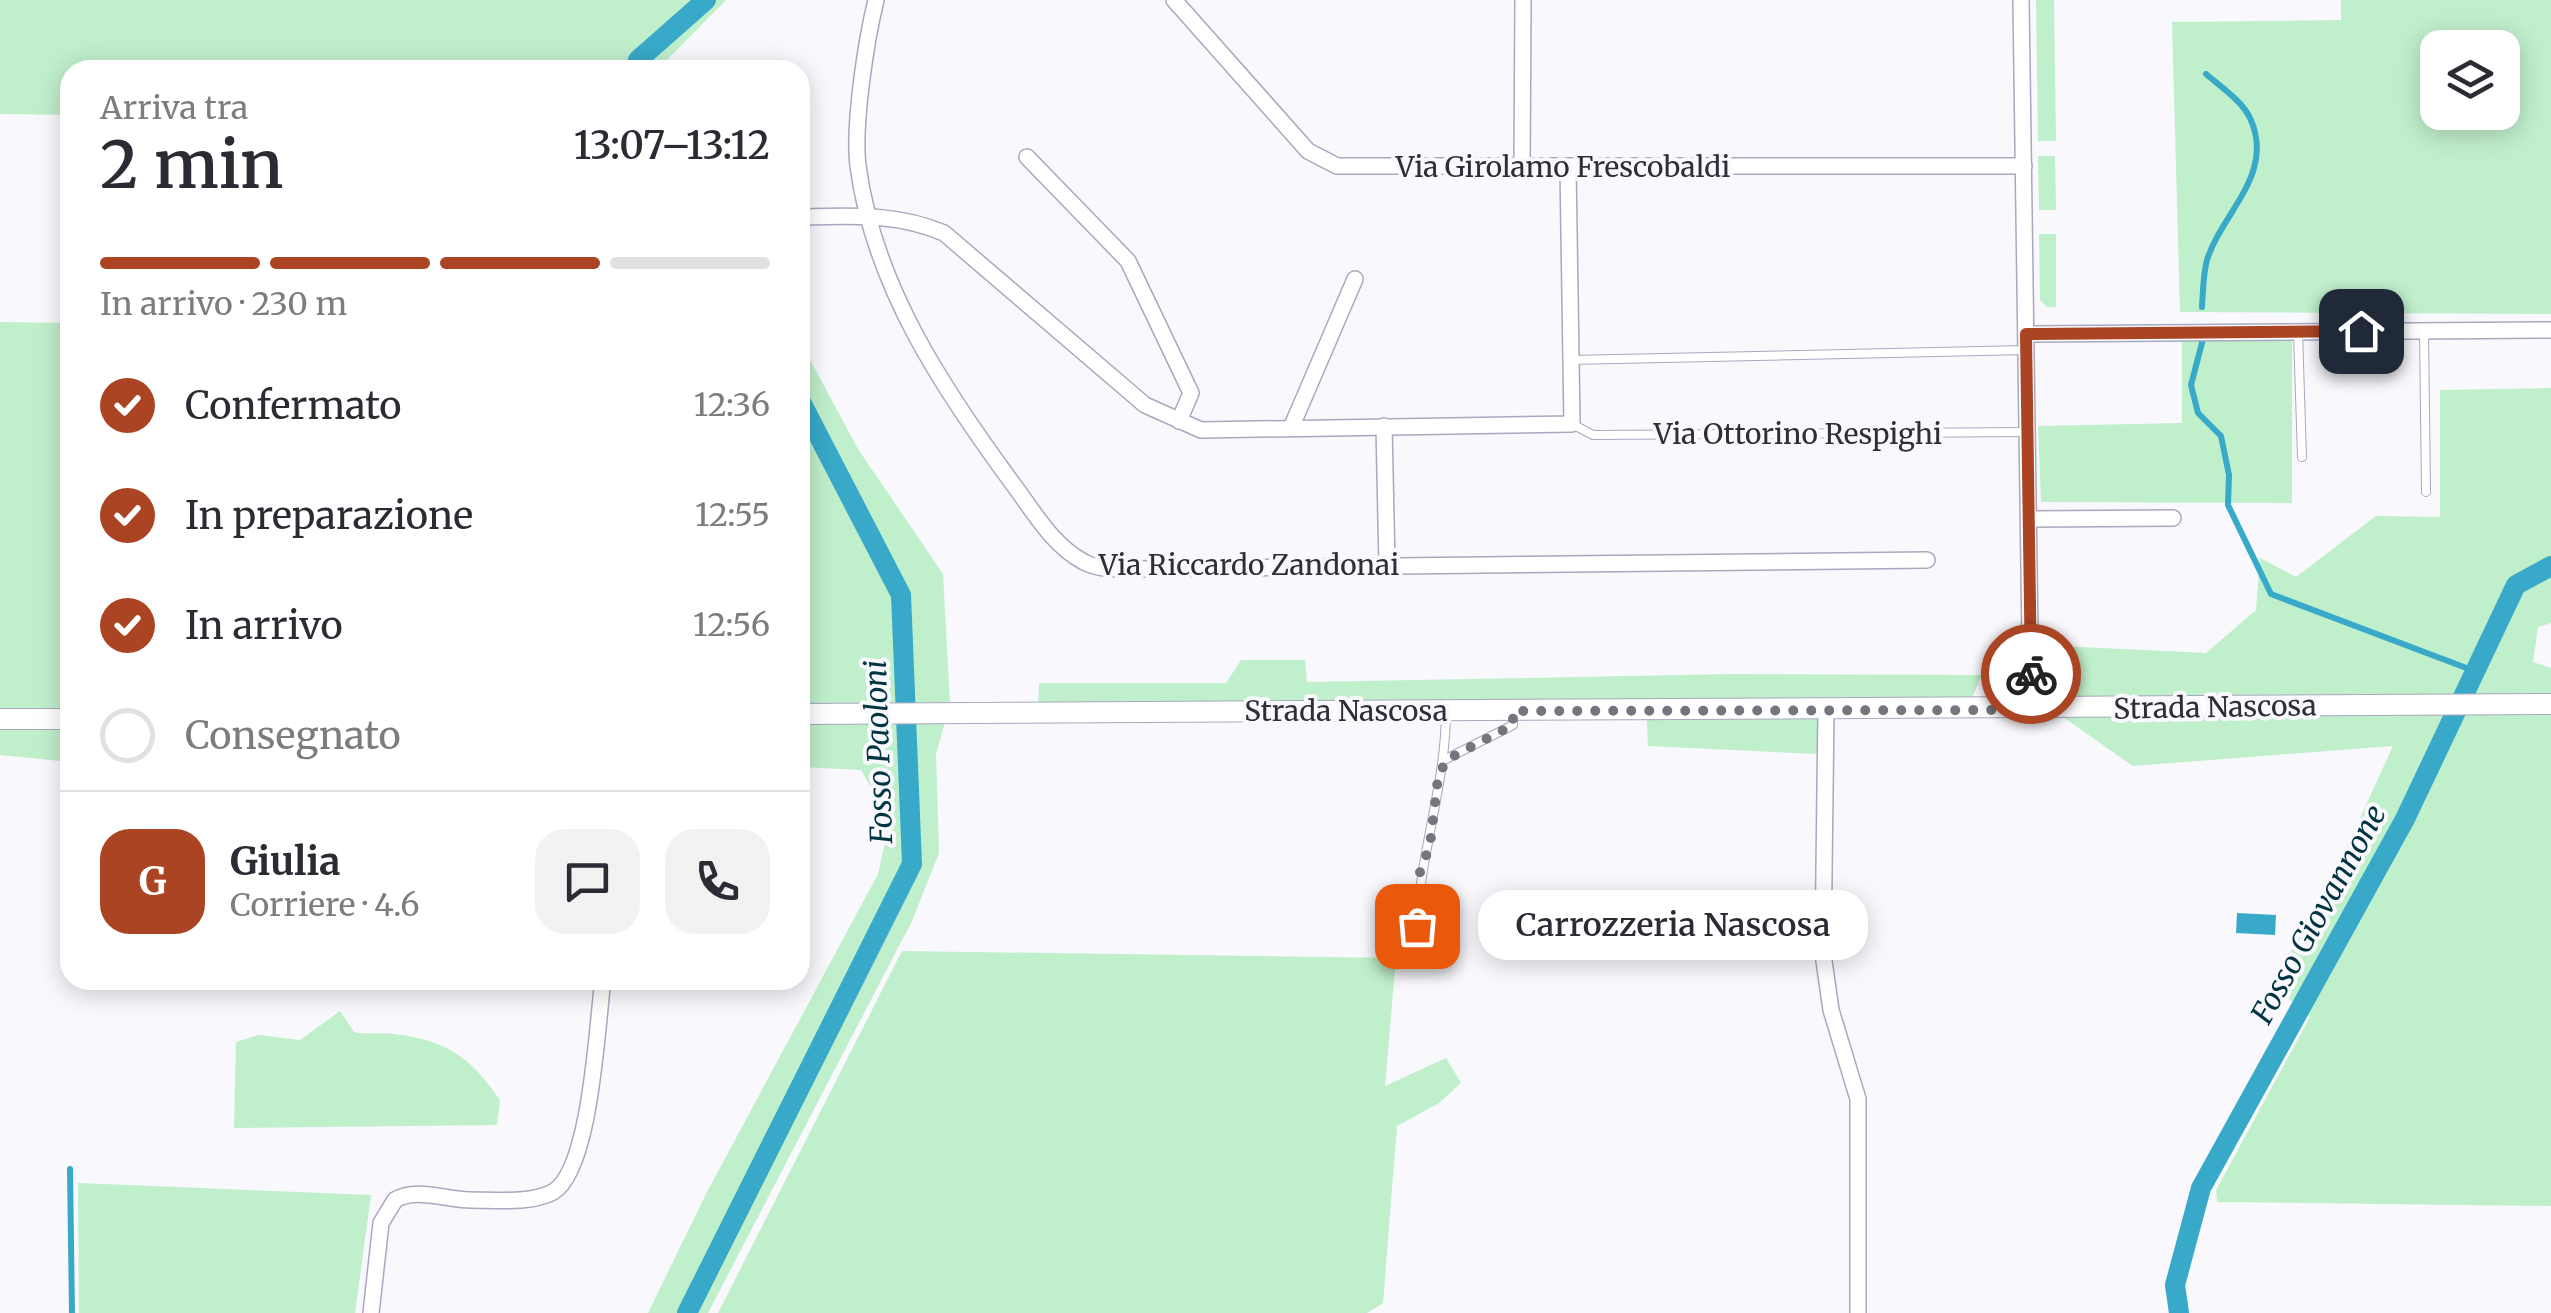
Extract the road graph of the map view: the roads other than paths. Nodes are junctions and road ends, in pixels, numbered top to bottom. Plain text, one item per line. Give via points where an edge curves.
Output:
1 (876, 0) edge
2 (1174, 0) edge
3 (1523, 0) edge
4 (2021, 0) edge
5 (1027, 157) dead end
6 (2024, 166) junction
7 (1522, 167) junction
8 (1568, 168) junction
9 (868, 215) junction
10 (810, 218) edge
11 (1355, 279) dead end
12 (2424, 330) junction
13 (2551, 330) edge
14 (2298, 332) junction
15 (2026, 342) junction
16 (1570, 360) junction
17 (1179, 420) junction
18 (1572, 424) junction
19 (1384, 426) junction
20 (1292, 428) junction
21 (2028, 432) junction
22 (2302, 458) dead end
23 (2426, 492) dead end
24 (2174, 518) dead end
25 (2029, 519) junction
26 (1927, 560) dead end
27 (1387, 566) junction
28 (2551, 704) edge
29 (1826, 708) junction
30 (1446, 710) junction
31 (2031, 710) junction
32 (1513, 711) junction
33 (810, 714) edge
34 (0, 719) edge
35 (60, 719) edge
36 (1446, 760) junction
37 (1417, 926) dead end
38 (602, 990) edge
39 (371, 1313) edge
40 (1858, 1313) edge

1 - 9 street, Via Riccardo Zandonai via 858,162
2 - 7 street, Via Girolamo Frescobaldi via 1322,162
3 - 7 street
4 - 6 street
5 - 17 street via 1128,261 1190,393
6 - 8 street, Via Girolamo Frescobaldi
6 - 15 street
7 - 8 street, Via Girolamo Frescobaldi
8 - 16 street
9 - 10 street
9 - 17 street via 915,221 944,234 1145,405
9 - 27 street, Via Riccardo Zandonai via 890,279 947,395 1055,541 1086,564
11 - 20 street
12 - 13 street
12 - 14 street
12 - 23 lane
14 - 15 street
14 - 22 lane
15 - 16 lane
15 - 21 street
16 - 18 street
17 - 20 street via 1200,430
18 - 19 street
18 - 21 lane, Via Ottorino Respighi via 1593,435
19 - 20 street
19 - 27 street
21 - 25 street
24 - 25 street
25 - 31 street
26 - 27 street, Via Riccardo Zandonai
28 - 31 street, Strada Nascosa
29 - 31 street, Strada Nascosa
29 - 32 street, Strada Nascosa
29 - 40 street via 1824,954 1828,1001 1858,1099
30 - 32 street, Strada Nascosa
30 - 33 street, Strada Nascosa
30 - 36 lane
32 - 36 lane via 1513,725
34 - 35 street
36 - 37 lane via 1419,875
38 - 39 street via 579,1150 566,1180 532,1198 412,1194 395,1200 382,1222

